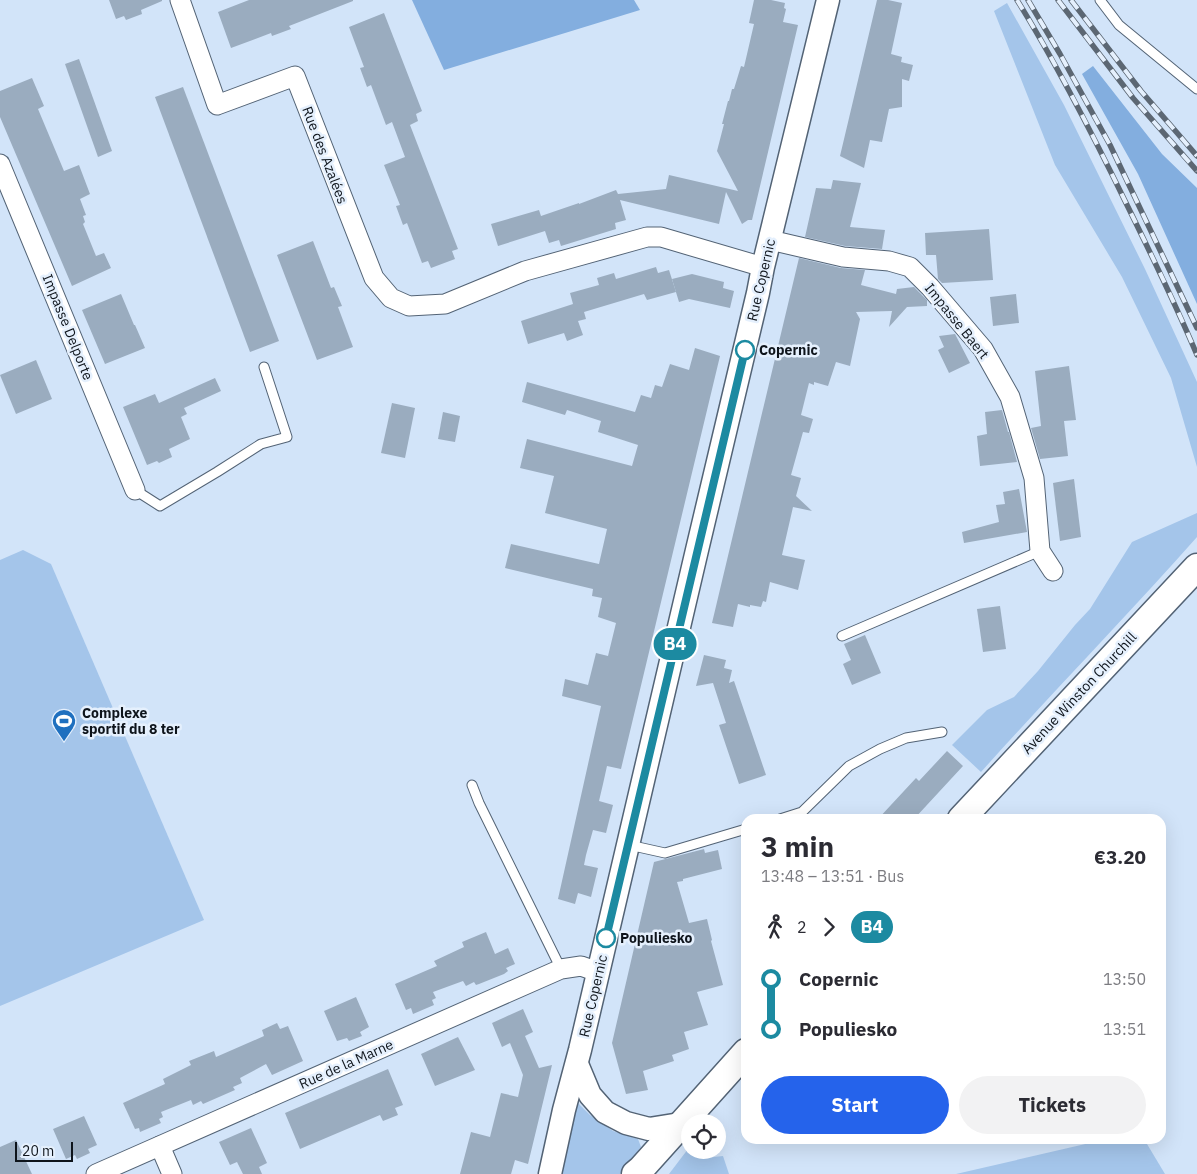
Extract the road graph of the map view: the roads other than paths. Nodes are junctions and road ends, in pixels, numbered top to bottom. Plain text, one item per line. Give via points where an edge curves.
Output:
1 (180, 0) edge
2 (828, 0) edge
3 (1100, 0) edge
4 (1197, 89) edge
5 (0, 164) edge
6 (770, 240) junction
7 (763, 267) junction
8 (264, 366) dead end
9 (135, 490) joint
10 (1040, 552) junction
11 (1197, 567) edge
12 (1052, 571) dead end
13 (842, 636) dead end
14 (942, 732) dead end
15 (472, 785) dead end
16 (802, 814) edge
17 (966, 814) edge
18 (741, 830) edge
19 (628, 845) junction
20 (561, 969) junction
21 (598, 972) junction
22 (741, 1057) edge
23 (577, 1064) junction
24 (680, 1124) junction
25 (160, 1146) junction
26 (638, 1172) edge
27 (551, 1173) edge
28 (96, 1174) edge
29 (172, 1174) edge

1 - 7 street, Rue des Azalées via 217,105 295,76 374,278 391,298 409,306 445,304 526,272 647,237 661,237
2 - 6 street, Rue Copernic
3 - 4 lane via 1119,25
5 - 9 street, Impasse Delporte
6 - 7 street, Rue Copernic
6 - 10 street, Impasse Baert via 843,257 889,261 910,267 930,287 983,349 1010,397 1034,478
7 - 19 street, Rue Copernic
8 - 9 lane via 287,436 261,444 160,506
10 - 12 street, Impasse Baert
10 - 13 lane
11 - 17 main road, Avenue Winston Churchill
14 - 16 lane via 906,738 850,766
15 - 20 lane
18 - 19 lane via 666,853
19 - 21 street, Rue Copernic
20 - 21 street, Rue de la Marne via 581,966
20 - 25 street, Rue de la Marne
21 - 23 street, Rue Copernic
22 - 24 main road
23 - 24 street via 590,1096 605,1112 626,1123 649,1129
23 - 27 street, Rue Copernic
24 - 26 main road
25 - 28 street, Rue de la Marne
25 - 29 street

